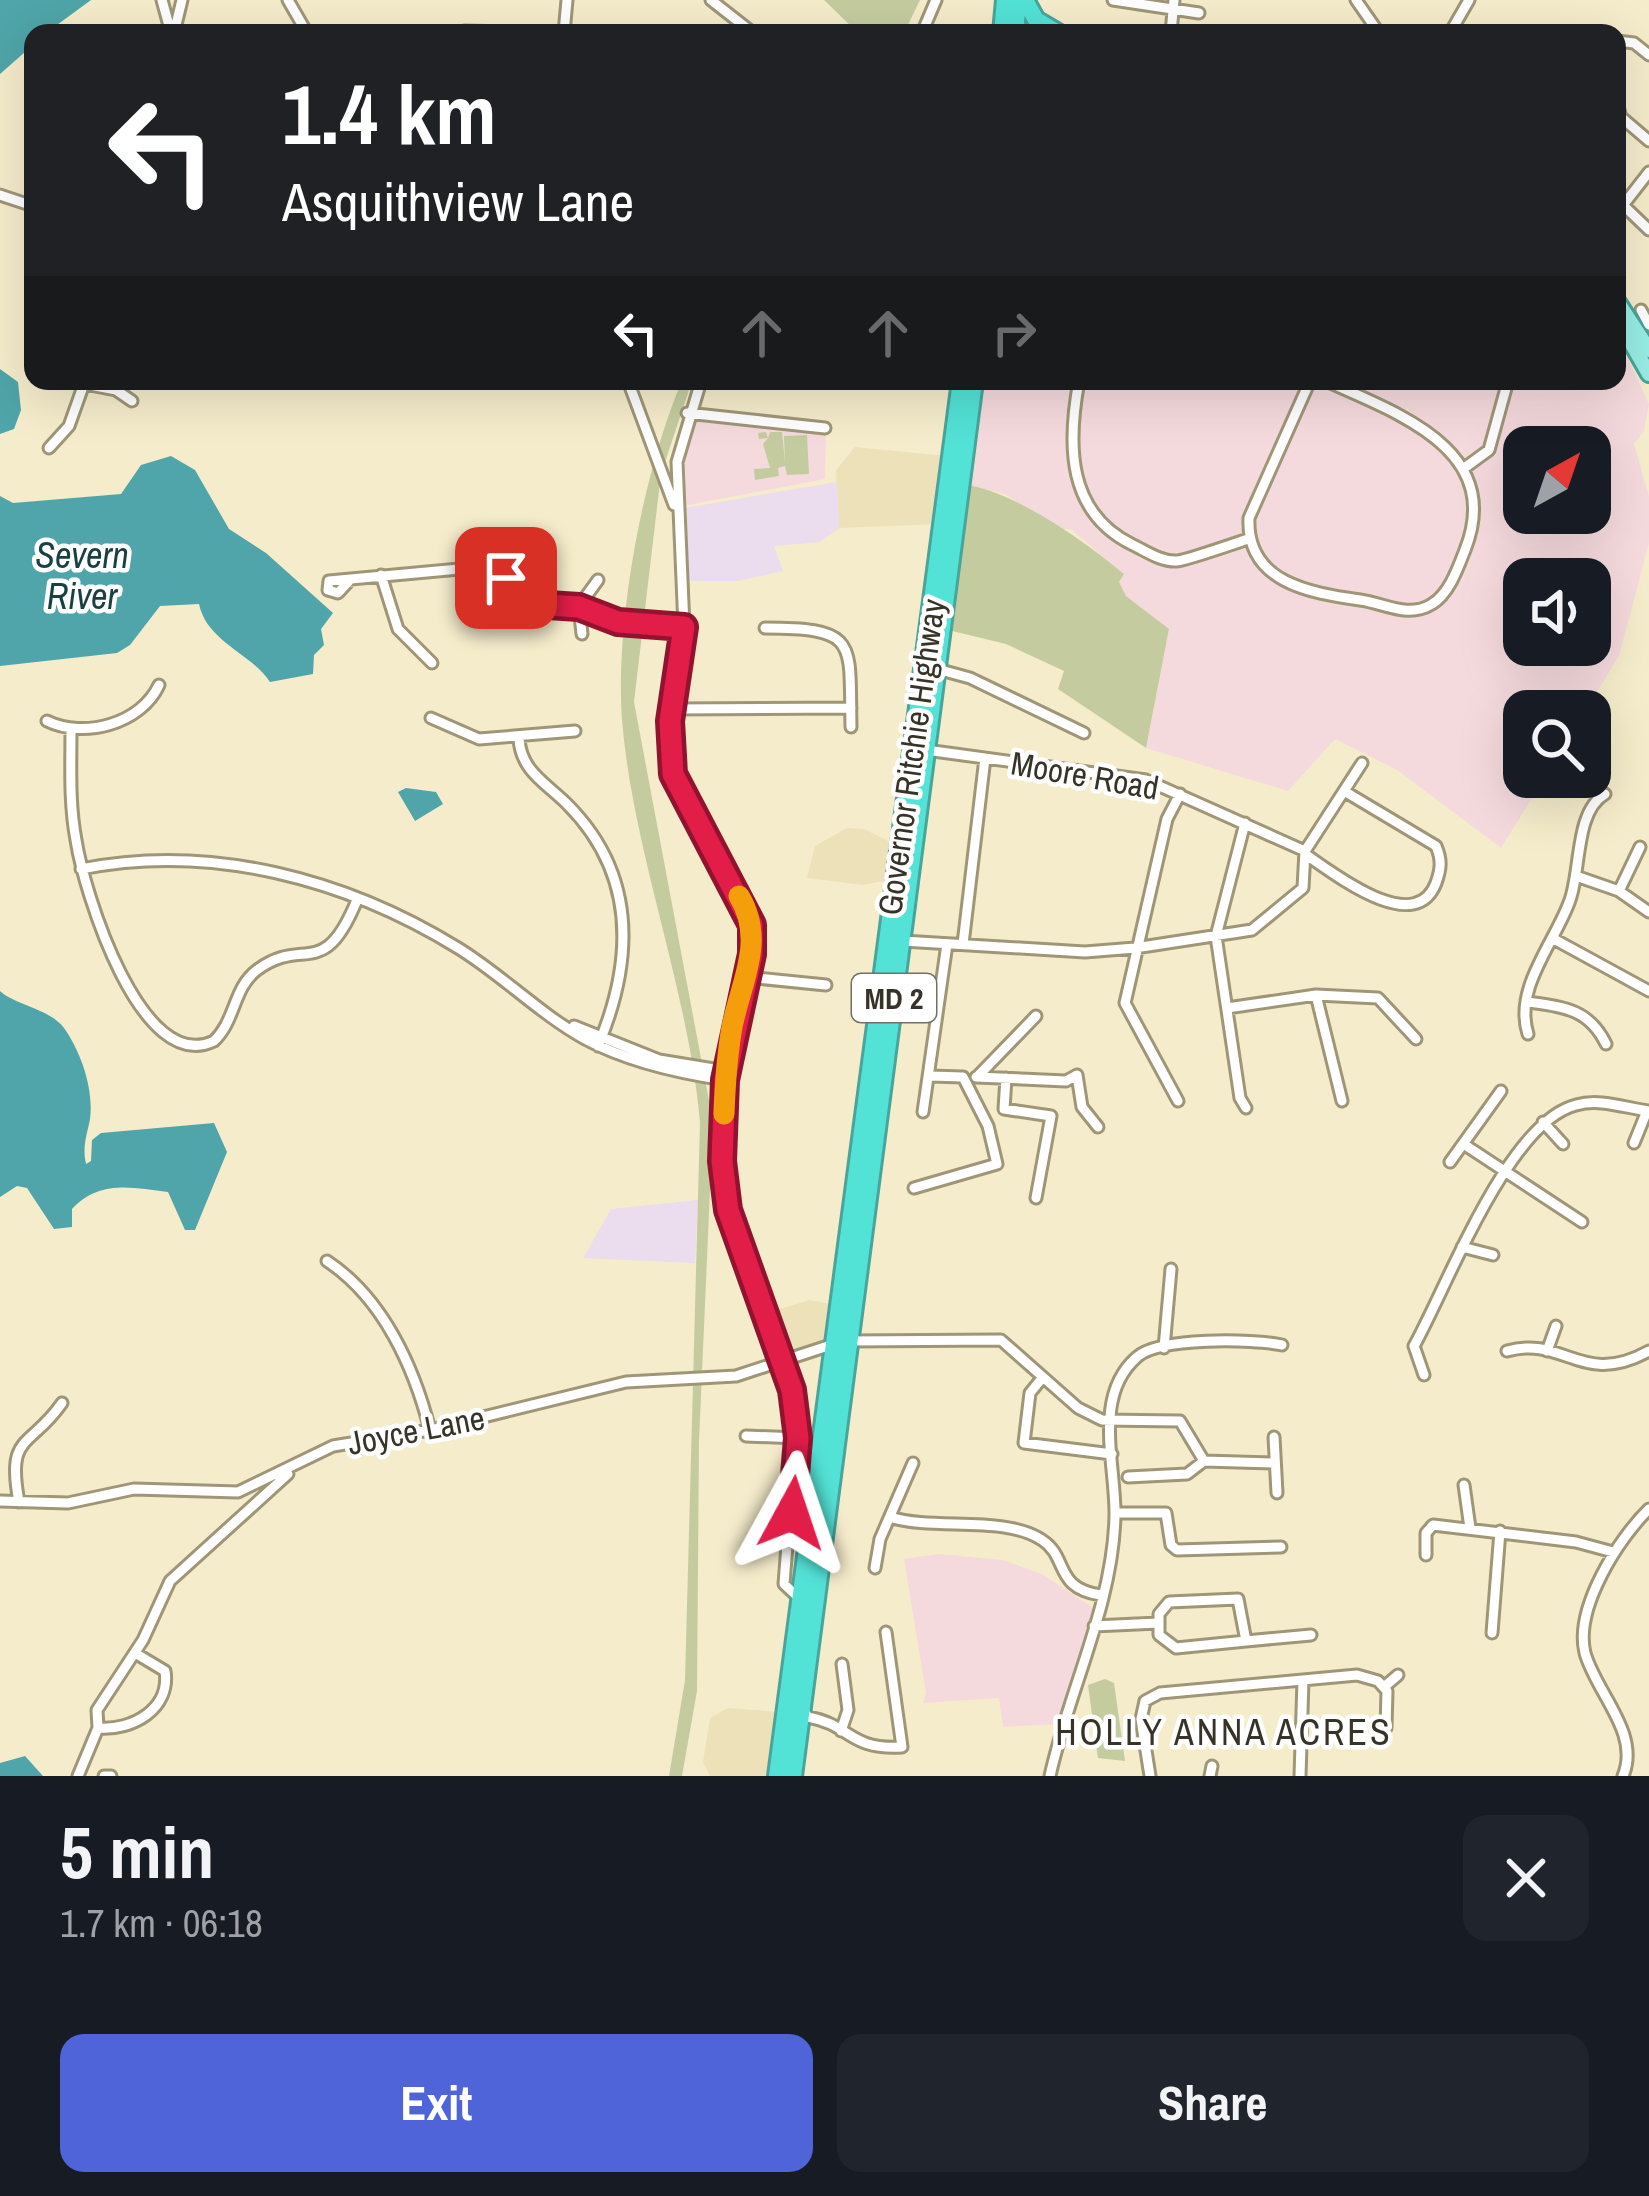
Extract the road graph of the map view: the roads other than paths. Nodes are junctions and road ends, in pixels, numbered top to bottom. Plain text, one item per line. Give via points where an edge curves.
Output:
1 (711, 0) edge
2 (1021, 0) edge
3 (1113, 0) edge
4 (1174, 6) edge
5 (1199, 14) dead end
6 (742, 24) edge
7 (1043, 24) edge
8 (1649, 172) edge
9 (1626, 201) edge
10 (1641, 310) dead end
11 (1626, 318) edge
12 (1649, 326) edge
13 (1642, 349) edge
14 (1649, 374) edge
15 (82, 390) edge
16 (116, 390) edge
17 (631, 390) edge
18 (697, 390) edge
19 (960, 390) edge
20 (973, 390) edge
21 (1078, 390) edge
22 (1306, 390) edge
23 (1345, 390) edge
24 (1506, 390) edge
25 (132, 401) dead end
26 (687, 413) junction
27 (825, 428) dead end
28 (49, 448) dead end
29 (677, 462) junction
30 (661, 466) junction
31 (1463, 469) junction
32 (680, 520) junction
33 (1248, 539) junction
34 (382, 574) junction
35 (350, 580) dead end
36 (598, 580) dead end
37 (579, 607) junction
38 (684, 627) junction
39 (766, 628) dead end
40 (581, 634) dead end
41 (432, 663) dead end
42 (937, 669) junction
43 (158, 685) dead end
44 (927, 696) junction
45 (851, 708) junction
46 (671, 709) junction
47 (431, 718) dead end
48 (47, 722) dead end
49 (851, 727) dead end
50 (71, 728) junction
51 (575, 731) dead end
52 (1084, 733) dead end
53 (518, 739) junction
54 (926, 750) junction
55 (986, 758) junction
56 (1362, 763) dead end
57 (1344, 791) junction
58 (1180, 794) junction
59 (1602, 798) edge
60 (1245, 823) junction
61 (1640, 847) dead end
62 (1305, 853) junction
63 (81, 869) junction
64 (1576, 876) junction
65 (1619, 891) junction
66 (358, 900) junction
67 (1649, 911) edge
68 (1216, 936) junction
69 (1552, 938) junction
70 (902, 941) junction
71 (947, 944) junction
72 (963, 944) junction
73 (1135, 948) junction
74 (746, 977) junction
75 (826, 986) dead end
76 (1649, 991) edge
77 (1316, 995) junction
78 (1528, 1002) junction
79 (1227, 1008) junction
80 (1036, 1016) dead end
81 (1528, 1034) dead end
82 (881, 1039) junction
83 (1416, 1039) dead end
84 (600, 1042) junction
85 (1606, 1045) dead end
86 (726, 1076) junction
87 (930, 1076) junction
88 (976, 1077) junction
89 (963, 1078) junction
90 (1006, 1078) junction
91 (1501, 1090) dead end
92 (1342, 1100) dead end
93 (1178, 1101) dead end
94 (1246, 1108) dead end
95 (1648, 1111) edge
96 (923, 1112) dead end
97 (1543, 1122) junction
98 (1098, 1127) dead end
99 (1634, 1143) dead end
100 (1563, 1144) dead end
101 (1465, 1145) junction
102 (1450, 1162) dead end
103 (1506, 1173) junction
104 (914, 1188) dead end
105 (1036, 1198) dead end
106 (1582, 1222) dead end
107 (1462, 1247) junction
108 (1493, 1256) dead end
109 (327, 1261) dead end
110 (1171, 1269) dead end
111 (1556, 1326) dead end
112 (841, 1342) junction
113 (1282, 1345) dead end
114 (1164, 1348) junction
115 (1508, 1351) dead end
116 (1547, 1351) junction
117 (1649, 1351) edge
118 (781, 1358) junction
119 (1424, 1375) dead end
120 (1043, 1377) junction
121 (62, 1402) dead end
122 (1109, 1421) junction
123 (430, 1430) junction
124 (746, 1436) dead end
125 (798, 1438) junction
126 (1274, 1438) dead end
127 (1112, 1454) junction
128 (0, 1458) edge
129 (1204, 1461) junction
130 (913, 1463) dead end
131 (1276, 1463) junction
132 (13, 1470) junction
133 (289, 1472) junction
134 (1128, 1478) dead end
135 (1464, 1485) dead end
136 (1277, 1493) dead end
137 (0, 1502) edge
138 (19, 1502) junction
139 (1649, 1509) edge
140 (1115, 1513) junction
141 (890, 1516) junction
142 (1470, 1528) junction
143 (1500, 1532) junction
144 (1281, 1547) dead end
145 (1613, 1552) junction
146 (1426, 1555) dead end
147 (874, 1568) dead end
148 (1101, 1595) junction
149 (801, 1599) junction
150 (812, 1615) junction
151 (1158, 1623) junction
152 (1094, 1626) junction
153 (886, 1632) dead end
154 (1492, 1633) dead end
155 (1311, 1635) dead end
156 (1246, 1641) junction
157 (135, 1653) junction
158 (842, 1664) dead end
159 (1398, 1675) dead end
160 (1303, 1680) junction
161 (1384, 1687) junction
162 (802, 1708) junction
163 (98, 1728) junction
164 (1386, 1728) dead end
165 (841, 1731) junction
166 (798, 1736) junction
167 (1305, 1775) edge
168 (78, 1776) edge
169 (777, 1776) edge
170 (793, 1776) edge
171 (1050, 1776) edge
172 (1150, 1776) edge
173 (1623, 1776) edge

1 - 6 street
2 - 7 highway
3 - 4 street
4 - 5 street
8 - 9 street
10 - 12 street
11 - 13 main road
13 - 14 main road
15 - 28 street via 69,426
16 - 25 street
17 - 30 street
18 - 26 street
19 - 44 highway, Governor Ritchie Highway / MD 2
20 - 42 highway, Governor Ritchie Highway / MD 2
21 - 33 street via 1071,444 1077,480 1099,524 1180,562
22 - 33 street via 1249,518
23 - 31 street via 1424,428
24 - 31 street via 1489,450
26 - 27 street
26 - 29 street
29 - 30 street
29 - 32 street
30 - 32 street
31 - 33 street via 1471,532 1448,587 1430,606 1310,595 1271,572
32 - 38 street
34 - 35 street
34 - 37 street via 489,568 532,604
34 - 41 street via 398,629
36 - 37 street
37 - 38 street via 618,622
37 - 40 street
38 - 46 street
39 - 45 street via 824,630 842,642
42 - 44 highway, Governor Ritchie Highway / MD 2
42 - 52 street
43 - 50 street via 152,700 111,724
44 - 54 highway, Governor Ritchie Highway / MD 2
44 - 82 highway, Governor Ritchie Highway / MD 2
45 - 46 street
45 - 49 street
46 - 74 street via 680,796 752,925
47 - 53 street via 478,739
48 - 50 street
50 - 63 street via 70,803
51 - 53 street
53 - 84 street via 528,770 594,838 622,899 622,979
54 - 55 street, Moore Road
54 - 70 highway, Governor Ritchie Highway / MD 2
55 - 58 street, Moore Road via 1146,780
55 - 72 street
56 - 57 street
57 - 62 street
57 - 62 street, Moore Road via 1436,846 1441,862 1433,890 1421,902 1399,905
58 - 60 street, Moore Road
58 - 73 street
59 - 64 street via 1587,819
60 - 62 street, Moore Road
60 - 68 street
61 - 65 street
62 - 68 street via 1303,888 1252,929
63 - 66 street via 190,859 296,877
63 - 66 street via 128,984 161,1031 193,1047 224,1032 244,983 261,967 310,956 337,940
64 - 65 street
64 - 69 street
65 - 67 street
66 - 84 street via 432,932
68 - 73 street
68 - 79 street
69 - 76 street
69 - 78 street
70 - 71 street
70 - 82 highway, Governor Ritchie Highway / MD 2
71 - 72 street
71 - 87 street
72 - 73 street
73 - 93 street via 1125,1003
74 - 75 street
74 - 86 street
77 - 79 street
77 - 83 street via 1378,998
77 - 92 street
78 - 81 street
78 - 85 street via 1574,1009
79 - 94 street
80 - 88 street
82 - 112 highway, Governor Ritchie Highway / MD 2
82 - 112 highway, Governor Ritchie Highway / MD 2 via 840,1302
84 - 86 street
86 - 118 street via 724,1197
87 - 89 street
87 - 96 street
88 - 89 street
88 - 90 street
89 - 104 street via 997,1164
90 - 98 street via 1077,1075 1082,1107
90 - 105 street via 1004,1109 1052,1116
91 - 101 street
95 - 97 street via 1578,1104
95 - 99 street
97 - 100 street
97 - 103 street
101 - 102 street
101 - 103 street
103 - 106 street
103 - 107 street
107 - 108 street
107 - 119 street via 1414,1346
109 - 123 street via 376,1306
110 - 114 street
111 - 116 street
112 - 118 street, Joyce Lane
112 - 120 street, Joyce Lane via 1001,1340
112 - 149 highway, Governor Ritchie Highway / MD 2
112 - 150 highway via 845,1370
113 - 114 street
114 - 122 street via 1133,1359
115 - 116 street
116 - 117 street via 1614,1366
118 - 123 street, Joyce Lane via 736,1376 626,1382
118 - 125 street
120 - 122 street, Joyce Lane via 1078,1408
120 - 127 street via 1030,1393 1024,1443
121 - 132 street via 22,1439
122 - 127 street
122 - 129 street via 1180,1421
123 - 133 street, Joyce Lane via 333,1446
124 - 125 street
125 - 149 street via 784,1584
126 - 131 street
127 - 140 street
128 - 132 street
129 - 131 street
129 - 134 street via 1187,1474
130 - 141 street
131 - 136 street
132 - 138 street
133 - 138 street, Joyce Lane via 238,1492 134,1490 68,1503
133 - 157 street via 176,1573
135 - 142 street
137 - 138 street, Joyce Lane
139 - 145 street
140 - 144 street via 1166,1513 1177,1550
140 - 148 street
141 - 147 street
141 - 148 street via 1025,1533 1045,1541 1068,1581
142 - 143 street
142 - 146 street via 1433,1526
143 - 145 street
143 - 154 street
145 - 173 street via 1583,1641 1628,1745
148 - 152 street
149 - 150 highway
149 - 169 highway, Governor Ritchie Highway / MD 2
150 - 162 highway
151 - 152 street
151 - 156 street via 1173,1648
151 - 156 street via 1172,1601 1236,1599
152 - 171 street
153 - 165 street via 902,1747 867,1747
155 - 156 street
157 - 163 street via 97,1710
157 - 163 street via 165,1671 162,1700 146,1717
158 - 165 street via 848,1710
159 - 161 street
160 - 161 street via 1358,1675
160 - 167 street
160 - 172 street via 1152,1696 1141,1719
161 - 164 street via 1391,1705
162 - 165 street
162 - 166 highway
163 - 168 street
165 - 166 street via 809,1724
166 - 170 highway

